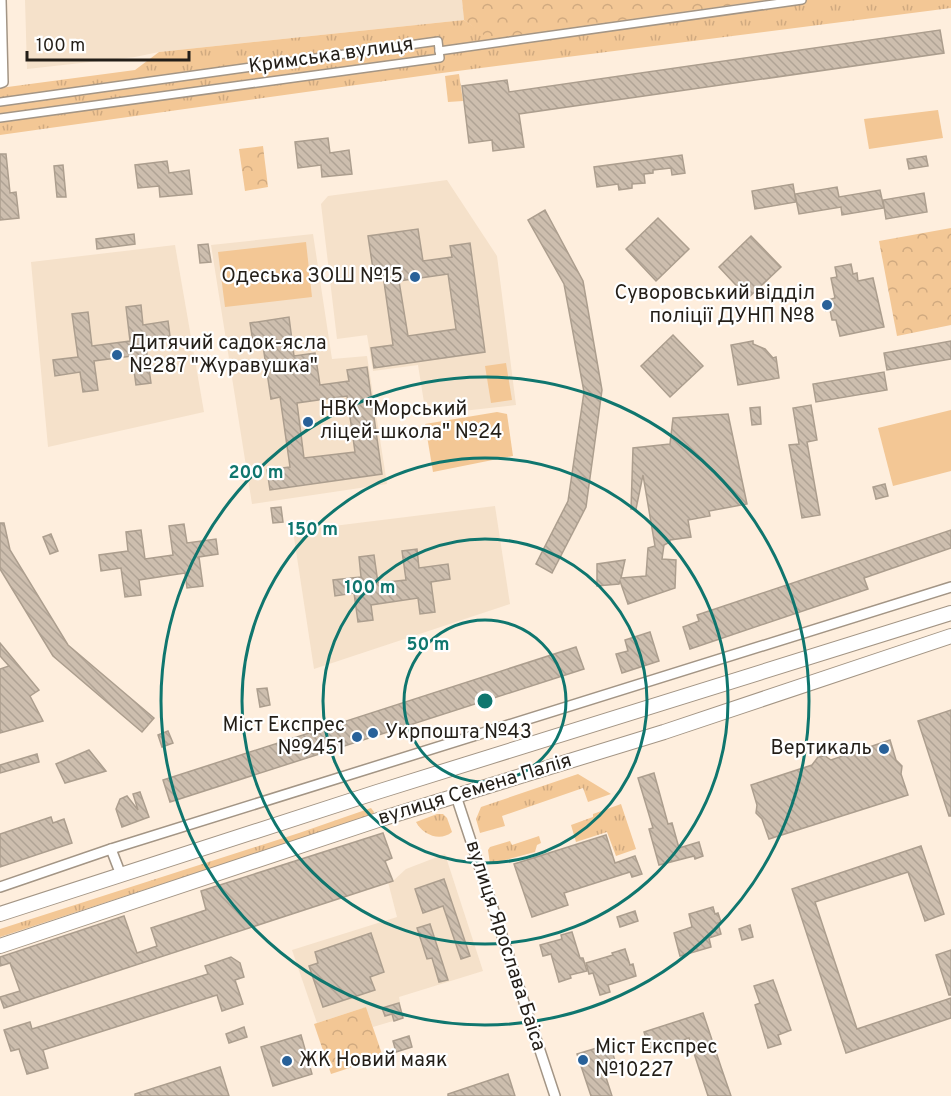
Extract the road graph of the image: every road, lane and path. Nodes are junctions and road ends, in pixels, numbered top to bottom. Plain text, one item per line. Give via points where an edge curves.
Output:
1 (1, 0) edge
2 (802, 0) edge
3 (439, 51) junction
4 (2, 82) edge
5 (0, 102) edge
6 (0, 118) edge
7 (951, 587) edge
8 (951, 612) edge
9 (951, 636) edge
10 (377, 792) junction
11 (456, 796) junction
12 (384, 818) junction
13 (111, 849) junction
14 (121, 875) junction
15 (0, 887) edge
16 (0, 914) edge
17 (0, 946) edge
18 (555, 1096) edge

1 - 4 street
2 - 3 street, Кримська вулиця
3 - 5 street, Кримська вулиця via 438,41
3 - 6 street, Кримська вулиця via 440,58
7 - 13 street
8 - 10 main road, вулиця Семена Палія
9 - 11 main road, вулиця Семена Палія via 664,732
10 - 12 main road
10 - 14 main road, вулиця Семена Палія
11 - 12 main road, вулиця Семена Палія
11 - 18 street, вулиця Ярослава Баіса
12 - 17 main road, вулиця Семена Палія
13 - 14 street
13 - 15 street
14 - 16 main road, вулиця Семена Палія

